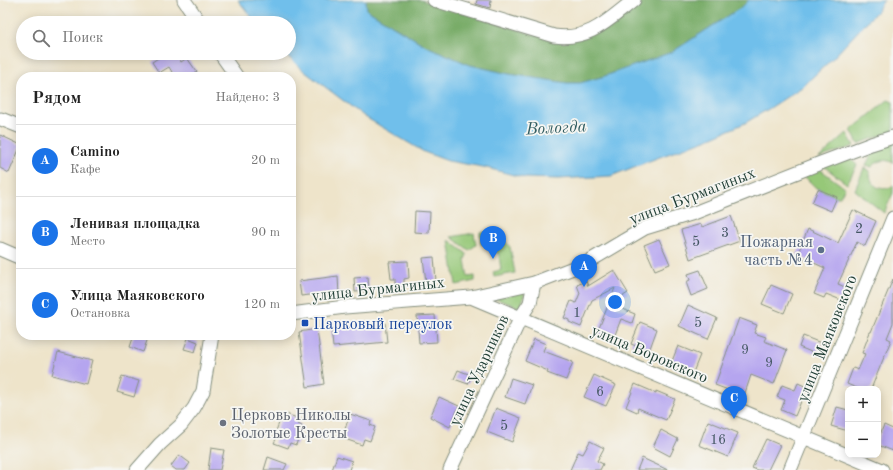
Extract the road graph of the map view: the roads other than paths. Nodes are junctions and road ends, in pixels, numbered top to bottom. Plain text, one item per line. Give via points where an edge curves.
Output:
1 (184, 0) edge
2 (434, 0) edge
3 (634, 0) edge
4 (195, 16) edge
5 (225, 60) edge
6 (233, 72) edge
7 (1, 120) dead end
8 (16, 125) edge
9 (893, 137) edge
10 (893, 218) edge
11 (0, 249) edge
12 (16, 256) edge
13 (534, 283) junction
14 (471, 297) junction
15 (296, 313) edge
16 (521, 317) junction
17 (211, 340) edge
18 (804, 437) junction
19 (137, 470) edge
20 (450, 470) edge
21 (790, 470) edge
22 (882, 470) edge

1 - 4 street
2 - 3 street via 564,37 590,32
5 - 6 street
7 - 8 street
9 - 13 street, улица Бурмагиных via 694,213 645,228 586,263
10 - 18 street, улица Маяковского
11 - 12 street
13 - 14 street, улица Бурмагиных
13 - 16 street, улица Ударников via 530,303
14 - 15 street, улица Бурмагиных
14 - 16 street, улица Воровского
16 - 18 street, улица Воровского
16 - 20 street, улица Ударников
17 - 19 street via 203,391 194,408
18 - 21 street, улица Маяковского
18 - 22 street, улица Воровского

